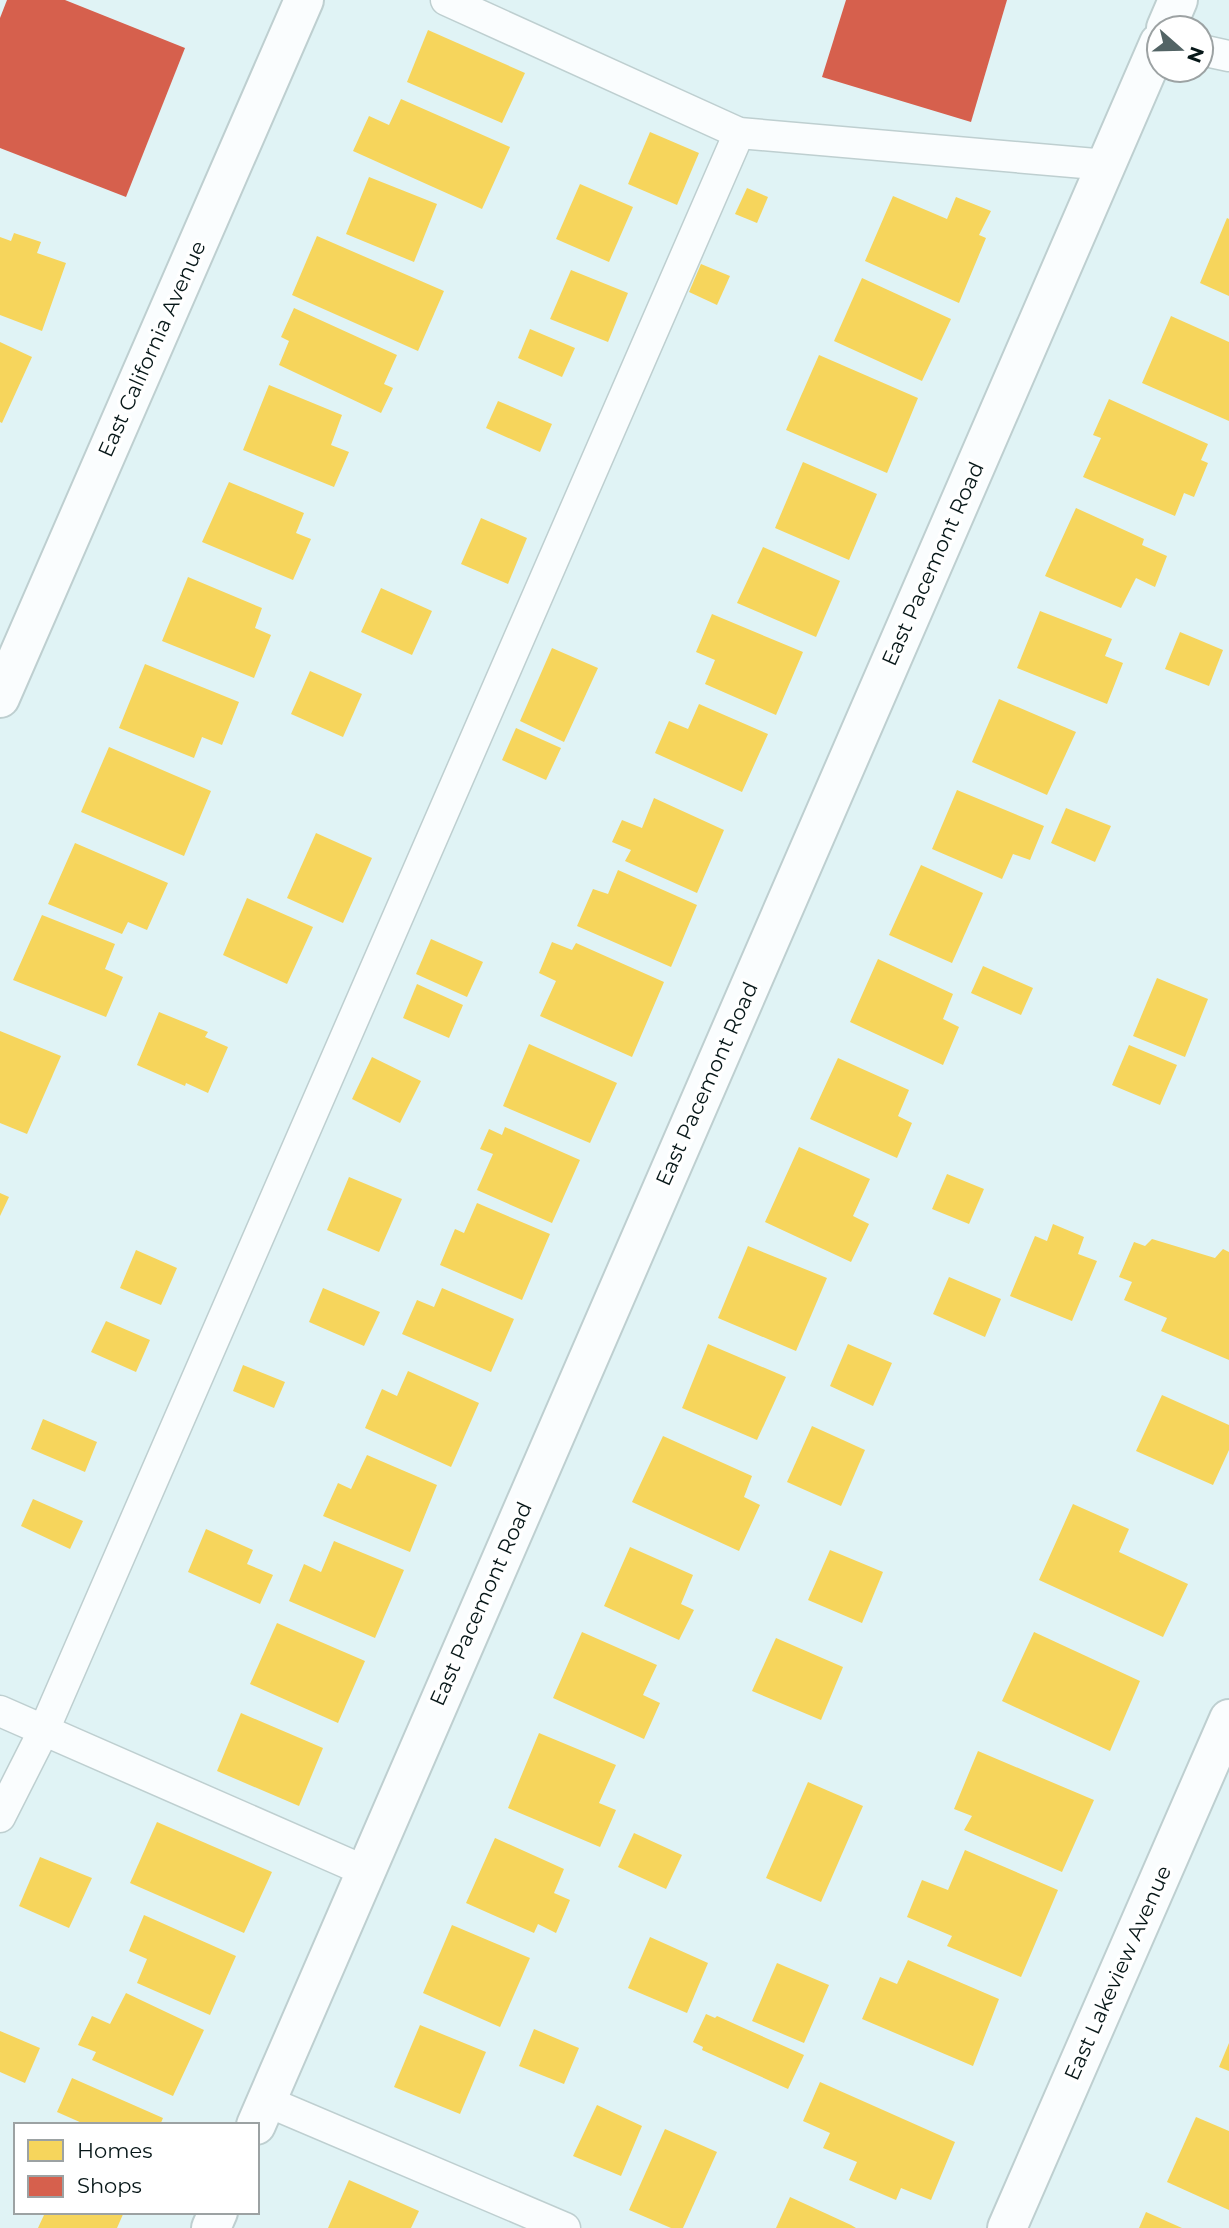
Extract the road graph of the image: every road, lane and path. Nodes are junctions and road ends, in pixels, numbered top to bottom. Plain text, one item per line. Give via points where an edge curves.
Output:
1 (304, 0) edge
2 (446, 0) edge
3 (1145, 76) edge
4 (739, 133) junction
5 (1107, 165) junction
6 (0, 698) edge
7 (0, 1711) edge
8 (1229, 1719) edge
9 (44, 1730) junction
10 (0, 1817) edge
11 (365, 1871) junction
12 (261, 2113) edge
13 (565, 2228) edge
14 (1007, 2228) edge

1 - 6 street, East California Avenue
2 - 4 lane
3 - 5 street, East Pacemont Road
4 - 5 lane
4 - 9 lane
5 - 11 street, East Pacemont Road
7 - 9 lane
8 - 14 street, East Lakeview Avenue
9 - 10 lane
9 - 11 lane
11 - 12 street, East Pacemont Road
12 - 13 lane

